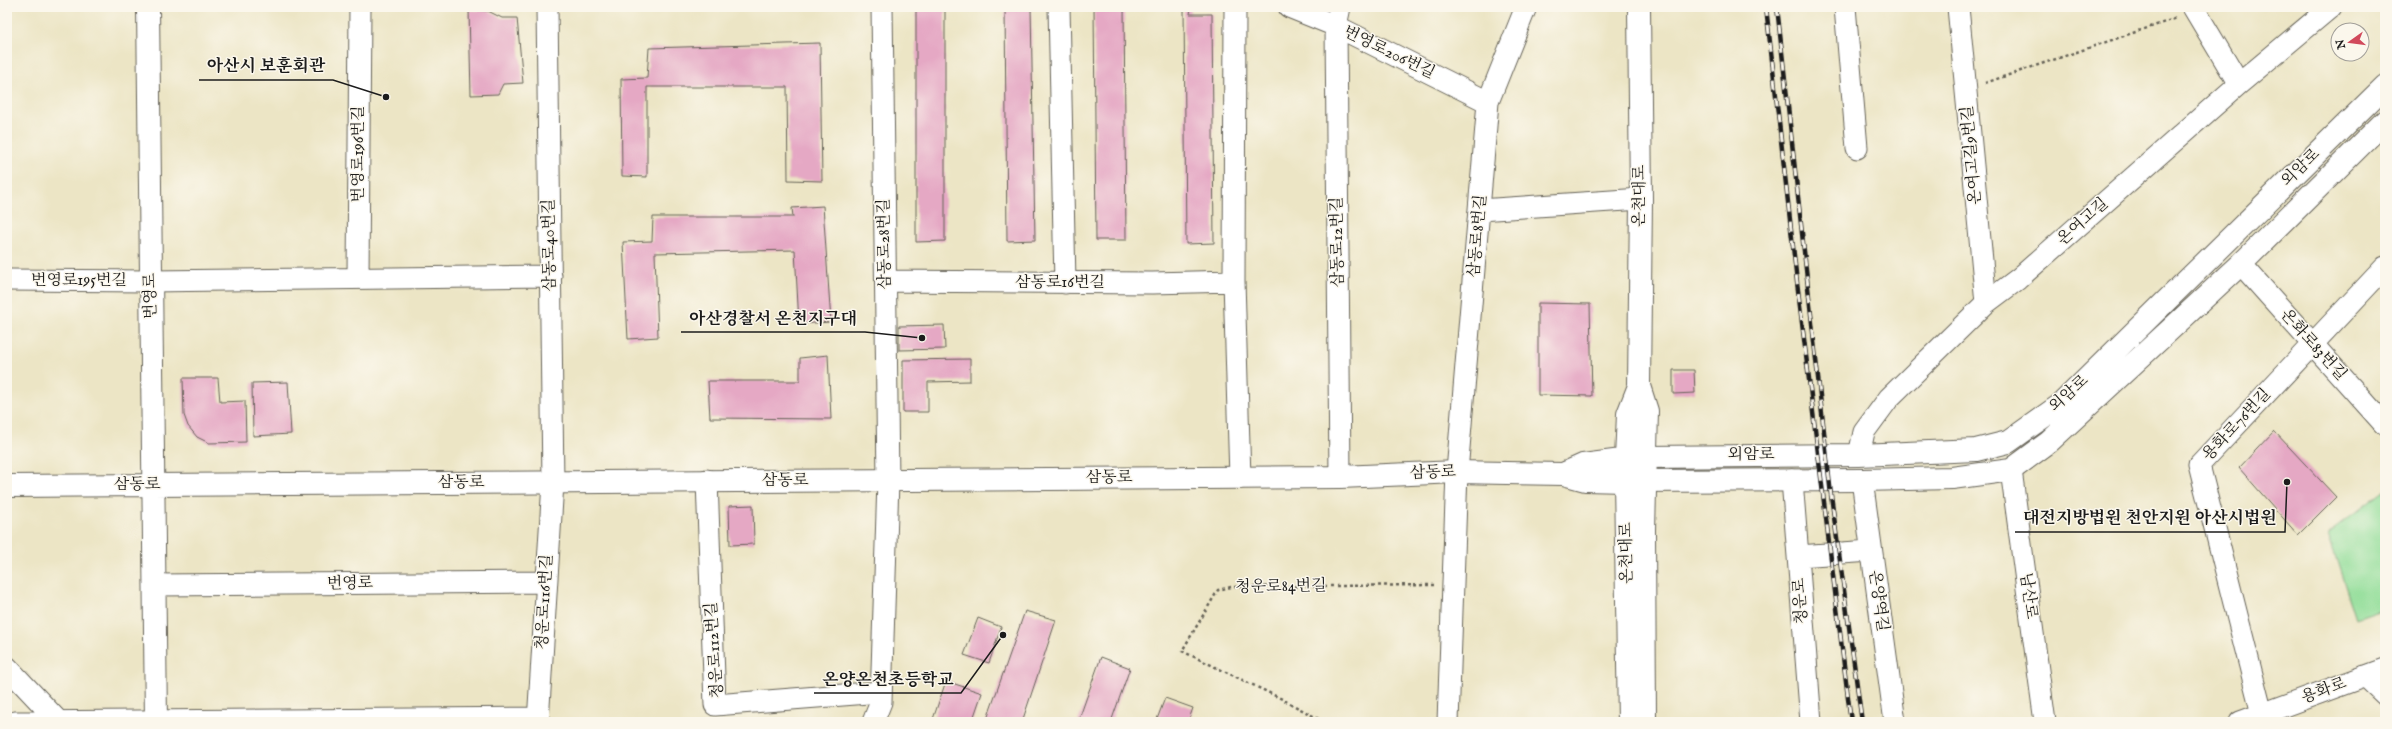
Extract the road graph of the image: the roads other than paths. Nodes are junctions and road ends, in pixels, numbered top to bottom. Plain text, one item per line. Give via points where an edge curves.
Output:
1 (148, 7) edge
2 (360, 7) edge
3 (547, 7) edge
4 (882, 7) edge
5 (1059, 7) edge
6 (1235, 7) edge
7 (1289, 7) edge
8 (1526, 7) edge
9 (1639, 7) edge
10 (1845, 7) edge
11 (1958, 7) edge
12 (2330, 7) edge
13 (2194, 9) edge
14 (1338, 17) edge
15 (2239, 84) junction
16 (2385, 86) edge
17 (1488, 102) junction
18 (2385, 121) edge
19 (1857, 148) dead end
20 (1641, 199) junction
21 (1480, 210) junction
22 (2241, 264) junction
23 (2385, 267) edge
24 (551, 276) junction
25 (358, 278) junction
26 (7, 280) edge
27 (1234, 280) junction
28 (151, 281) junction
29 (886, 281) junction
30 (1065, 283) junction
31 (1986, 302) junction
32 (2313, 345) junction
33 (2382, 415) edge
34 (1859, 455) junction
35 (1636, 458) junction
36 (2011, 470) junction
37 (1457, 472) junction
38 (1563, 474) junction
39 (1340, 477) junction
40 (1240, 478) junction
41 (707, 480) junction
42 (1792, 480) junction
43 (1862, 480) junction
44 (888, 481) junction
45 (1635, 481) junction
46 (553, 483) junction
47 (153, 485) junction
48 (7, 486) edge
49 (1871, 551) junction
50 (1798, 556) junction
51 (546, 582) junction
52 (155, 586) junction
53 (7, 667) edge
54 (2385, 669) edge
55 (2365, 676) junction
56 (881, 692) junction
57 (2385, 695) edge
58 (2262, 714) junction
59 (538, 720) edge
60 (15, 722) edge
61 (59, 722) edge
62 (156, 722) edge
63 (873, 722) edge
64 (1448, 722) edge
65 (1629, 722) edge
66 (1645, 722) edge
67 (1811, 722) edge
68 (1895, 722) edge
69 (2045, 722) edge
70 (2240, 722) edge

1 - 28 main road, 번영로
2 - 25 street, 번영로196번길
3 - 24 street, 삼동로40번길
4 - 29 street, 삼동로28번길
5 - 30 street
6 - 27 street
7 - 14 street, 번영로206번길
8 - 17 street, 삼동로8번길
9 - 20 main road, 온천대로
10 - 19 street
11 - 31 street, 온여고길9번길
12 - 15 street, 온여고길
13 - 15 street
14 - 17 street, 번영로206번길
14 - 39 street, 삼동로12번길
15 - 31 street, 온여고길 via 2018,279
16 - 34 main road, 외암로 via 2060,405 2008,442 1976,450
17 - 21 street, 삼동로8번길
18 - 22 main road, 외암로
20 - 21 street
20 - 35 main road, 온천대로 via 1639,386 1628,414
21 - 37 street, 삼동로8번길
22 - 32 street, 온화로83번길
22 - 36 main road, 외암로 via 2049,442
23 - 32 street, 용화로76번길
24 - 25 street
24 - 46 street, 삼동로40번길
25 - 28 street
26 - 28 street, 번영로195번길
27 - 30 street, 삼동로16번길
27 - 40 street
28 - 47 main road, 번영로
29 - 30 street, 삼동로16번길
29 - 44 street, 삼동로28번길
31 - 34 street, 온여고길 via 1889,398 1864,432
32 - 33 street, 온화로83번길
32 - 58 street, 용화로76번길 via 2199,465
34 - 35 main road, 외암로
35 - 38 main road, 삼동로 via 1583,465
35 - 45 main road, 온천대로
36 - 43 main road, 외암로 via 1952,478
36 - 69 street, 남산로
37 - 38 main road, 삼동로
37 - 39 main road, 삼동로
37 - 64 street
38 - 45 main road, 삼동로 via 1585,480
39 - 40 main road, 삼동로
40 - 44 main road, 삼동로
41 - 44 main road, 삼동로
41 - 46 main road, 삼동로
41 - 56 street, 청운로112번길 via 715,705
42 - 43 main road, 외암로
42 - 45 main road, 외암로
42 - 50 street, 청운로
43 - 49 street, 온양역길
44 - 56 street
45 - 65 main road, 온천대로
45 - 66 main road, 온천대로
46 - 47 main road, 삼동로
46 - 51 street, 청운로116번길
47 - 48 main road, 삼동로
47 - 52 main road, 번영로
49 - 50 street
49 - 68 street, 온양역길
50 - 67 street, 청운로
51 - 52 street, 번영로
51 - 59 street, 청운로116번길
52 - 62 main road, 번영로
53 - 61 street
54 - 55 street, 용화로
55 - 57 street
55 - 58 street, 용화로
56 - 63 street via 881,702
58 - 70 street, 용화로
59 - 62 street
60 - 61 street
61 - 62 street

